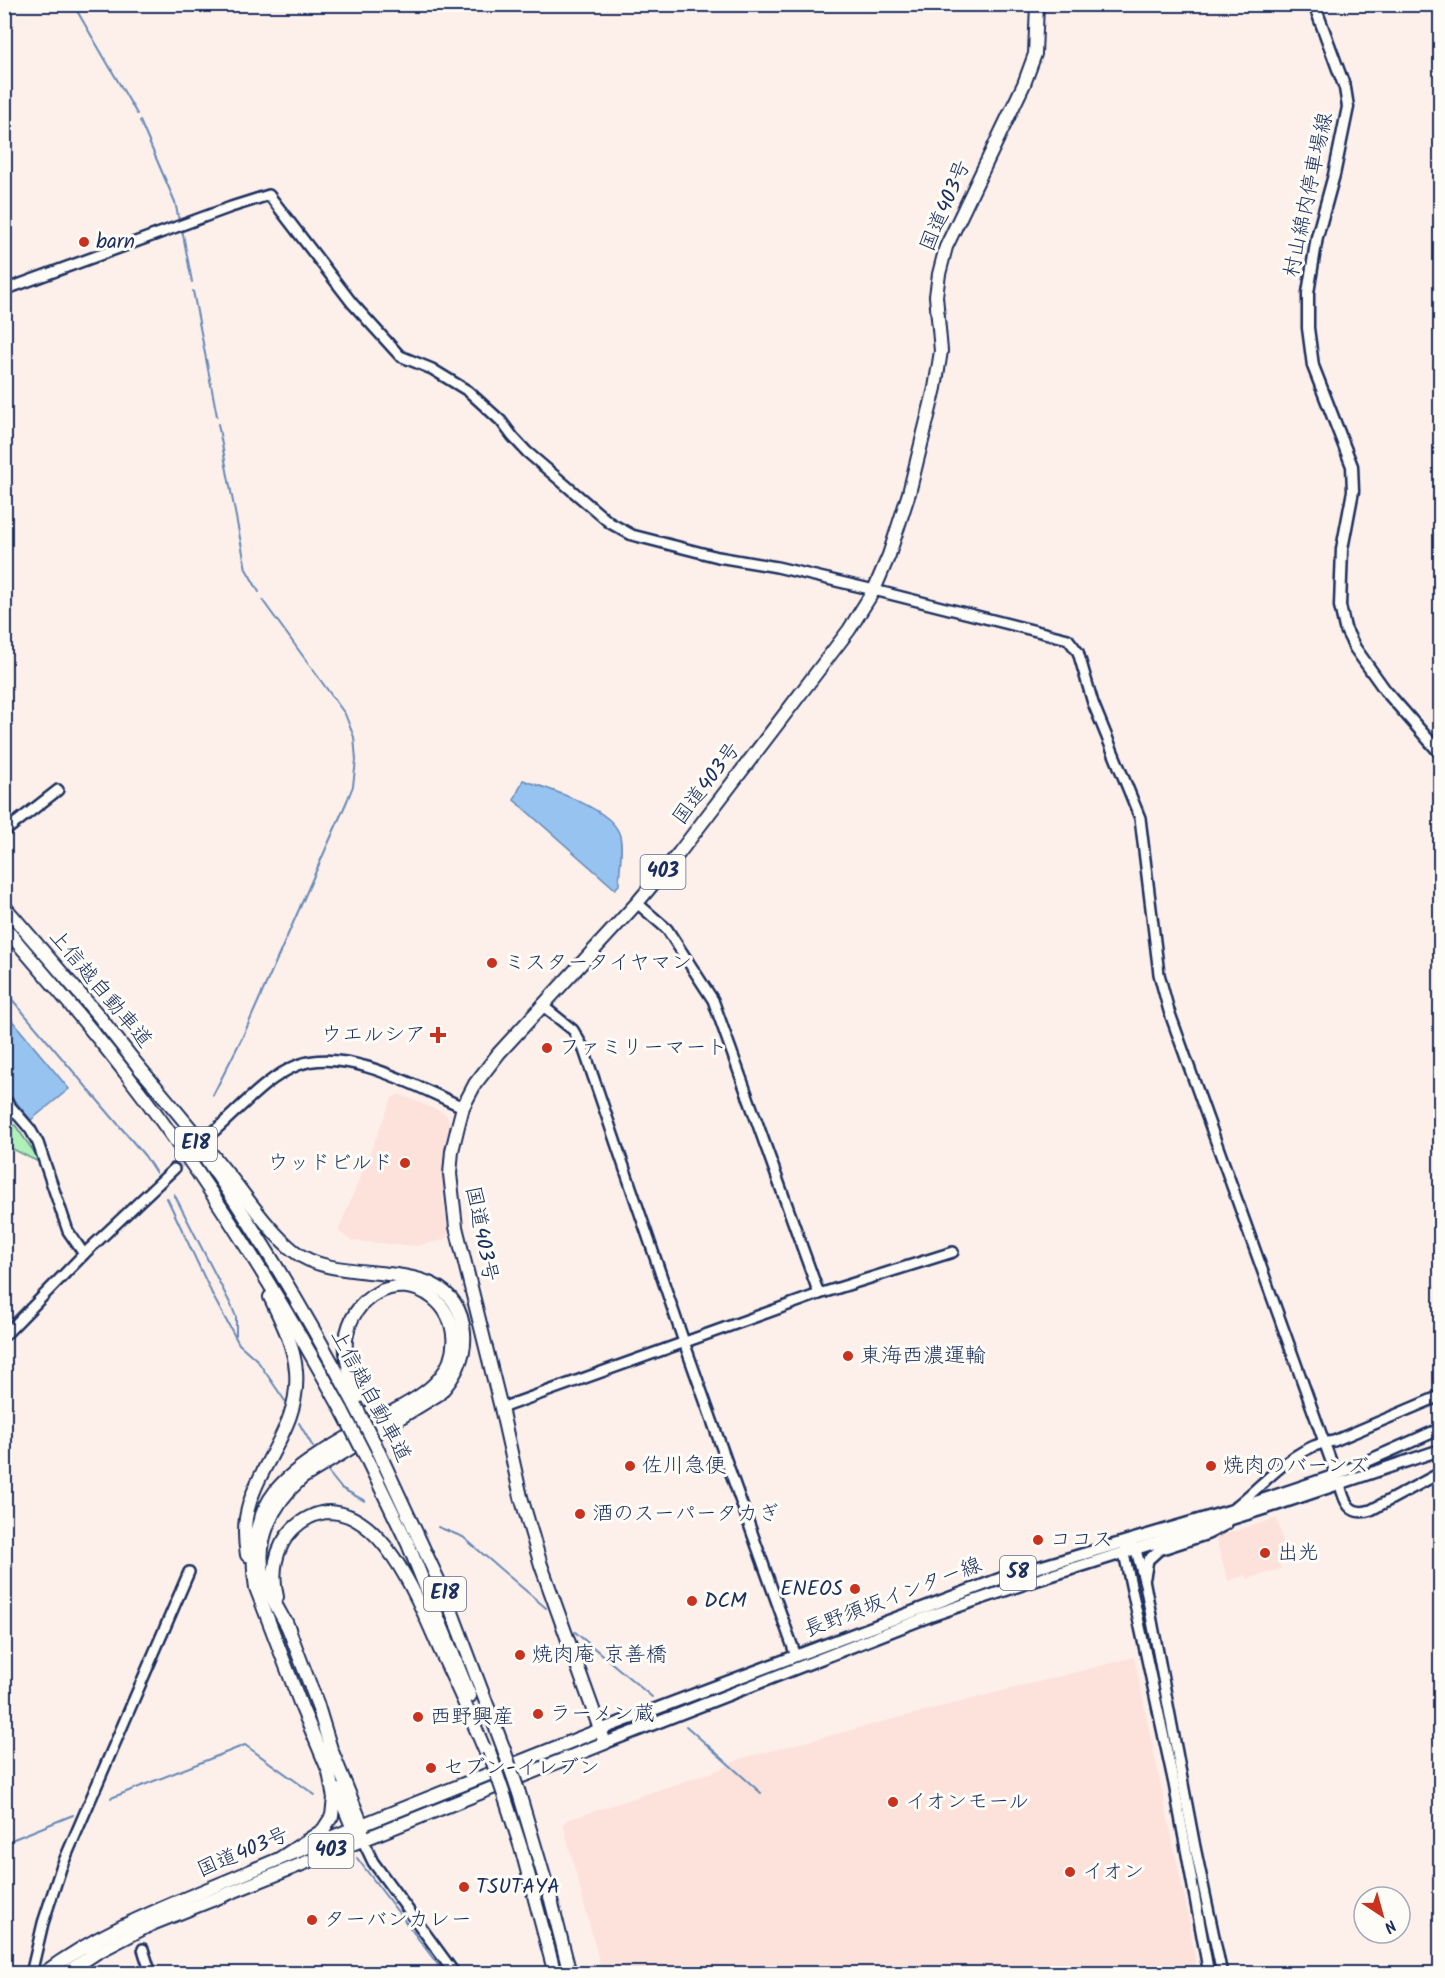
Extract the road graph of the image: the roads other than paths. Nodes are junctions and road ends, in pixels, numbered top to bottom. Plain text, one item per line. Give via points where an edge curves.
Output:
1 (1037, 4) edge
2 (1314, 4) edge
3 (4, 290) edge
4 (874, 590) junction
5 (1440, 753) edge
6 (58, 789) dead end
7 (4, 832) edge
8 (637, 903) junction
9 (4, 906) edge
10 (4, 927) edge
11 (543, 1006) junction
12 (138, 1066) junction
13 (4, 1099) edge
14 (463, 1107) junction
15 (169, 1131) junction
16 (212, 1133) tunnel mouth
17 (174, 1169) tunnel mouth
18 (953, 1252) dead end
19 (84, 1254) junction
20 (819, 1294) junction
21 (4, 1336) edge
22 (684, 1342) junction
23 (1440, 1396) edge
24 (358, 1403) junction
25 (501, 1408) junction
26 (1440, 1429) edge
27 (1324, 1442) junction
28 (1440, 1450) edge
29 (1440, 1473) edge
30 (1338, 1479) junction
31 (1229, 1511) junction
32 (1240, 1517) junction
33 (1128, 1540) junction
34 (1130, 1552) junction
35 (189, 1572) dead end
36 (1145, 1584) junction
37 (256, 1588) junction
38 (289, 1629) junction
39 (796, 1656) junction
40 (600, 1730) junction
41 (605, 1743) junction
42 (488, 1752) junction
43 (329, 1772) junction
44 (357, 1827) junction
45 (362, 1839) junction
46 (279, 1859) junction
47 (143, 1949) dead end
48 (44, 1973) edge
49 (31, 1974) edge
50 (64, 1974) edge
51 (151, 1974) edge
52 (455, 1974) edge
53 (555, 1974) edge
54 (570, 1974) edge
55 (1209, 1974) edge
56 (1222, 1974) edge

1 - 4 highway, 国道403号 / 403 via 1035,54 1024,84 946,247 936,296 941,351 935,387 909,493
2 - 5 main road, 村山綿内停車場線 via 1345,88 1348,107 1308,293 1313,366 1352,466 1353,491 1342,549 1340,606 1355,648 1385,690
3 - 4 street via 269,195 352,303 400,356 432,369 468,391 527,452 610,523 643,539
4 - 8 highway, 国道403号 / 403 via 849,630 679,854
4 - 27 street via 1068,639 1078,652 1093,703 1140,818 1159,974 1169,1011
6 - 7 street
8 - 11 highway, 国道403号 / 403
8 - 20 street via 667,929 713,1000
9 - 12 highway, 上信越自動車道 / E18
10 - 15 highway, 上信越自動車道 / E18 via 86,1023
11 - 14 highway, 国道403号 / 403 via 482,1074
11 - 22 street via 573,1030 583,1047
12 - 24 highway, 上信越自動車道 / E18 via 258,1236
12 - 38 highway via 295,1252 336,1269 422,1279 450,1298 464,1329 460,1363 439,1394 314,1470 292,1486 276,1505 263,1540 262,1567 268,1589
13 - 19 street via 38,1143 68,1230
14 - 16 street via 380,1072 344,1061 319,1060 298,1065 270,1082
14 - 25 highway, 国道403号 / 403 via 450,1174 456,1227
15 - 37 highway via 265,1288 294,1356 297,1385 291,1416 246,1517 246,1547
15 - 42 highway, 上信越自動車道 / E18, bridge via 280,1300 343,1412 434,1604
17 - 19 street
18 - 20 street
19 - 21 street
20 - 22 street
22 - 25 street
22 - 39 street
23 - 27 street
24 - 37 highway via 346,1353 349,1327 359,1306 388,1288 411,1288 431,1297 446,1312 453,1333 446,1368 420,1395 308,1462 278,1488 263,1512 254,1540
24 - 54 highway, E18, bridge via 435,1564 503,1747
25 - 40 highway, 国道403号 / 403 via 541,1565
26 - 30 main road, 長野須坂インター線 / 58
27 - 30 street
27 - 31 street via 1294,1456
28 - 30 main road, 長野須坂インター線 / 58
29 - 30 street via 1366,1512 1350,1507
30 - 31 main road, 長野須坂インター線 / 58
30 - 32 main road, 長野須坂インター線 / 58
31 - 33 main road, 長野須坂インター線 / 58
32 - 34 main road, 長野須坂インター線 / 58
32 - 36 street via 1208,1534 1155,1553 1148,1560
33 - 34 street
33 - 39 main road, 長野須坂インター線 / 58 via 1002,1578
34 - 36 street
34 - 41 main road, 長野須坂インター線 / 58 via 930,1616
34 - 55 street
35 - 49 street via 65,1858
36 - 56 street
37 - 43 highway
38 - 42 highway via 274,1575 278,1553 288,1534 304,1520 325,1512 359,1521 380,1539 399,1567
38 - 44 highway
39 - 40 main road, 長野須坂インター線 / 58
40 - 41 highway, 国道403号 / 403
40 - 44 highway, 国道403号 / 403
41 - 45 highway, 国道403号 / 403
42 - 53 highway, 上信越自動車道 / E18, bridge via 528,1872
43 - 44 highway
43 - 46 highway via 334,1798 328,1823 317,1835
44 - 45 highway
44 - 46 highway, 国道403号 / 403
45 - 50 highway, 国道403号 / 403 via 152,1924
45 - 52 street via 373,1862
46 - 48 highway, 国道403号 / 403 via 151,1912 99,1938
47 - 51 street

